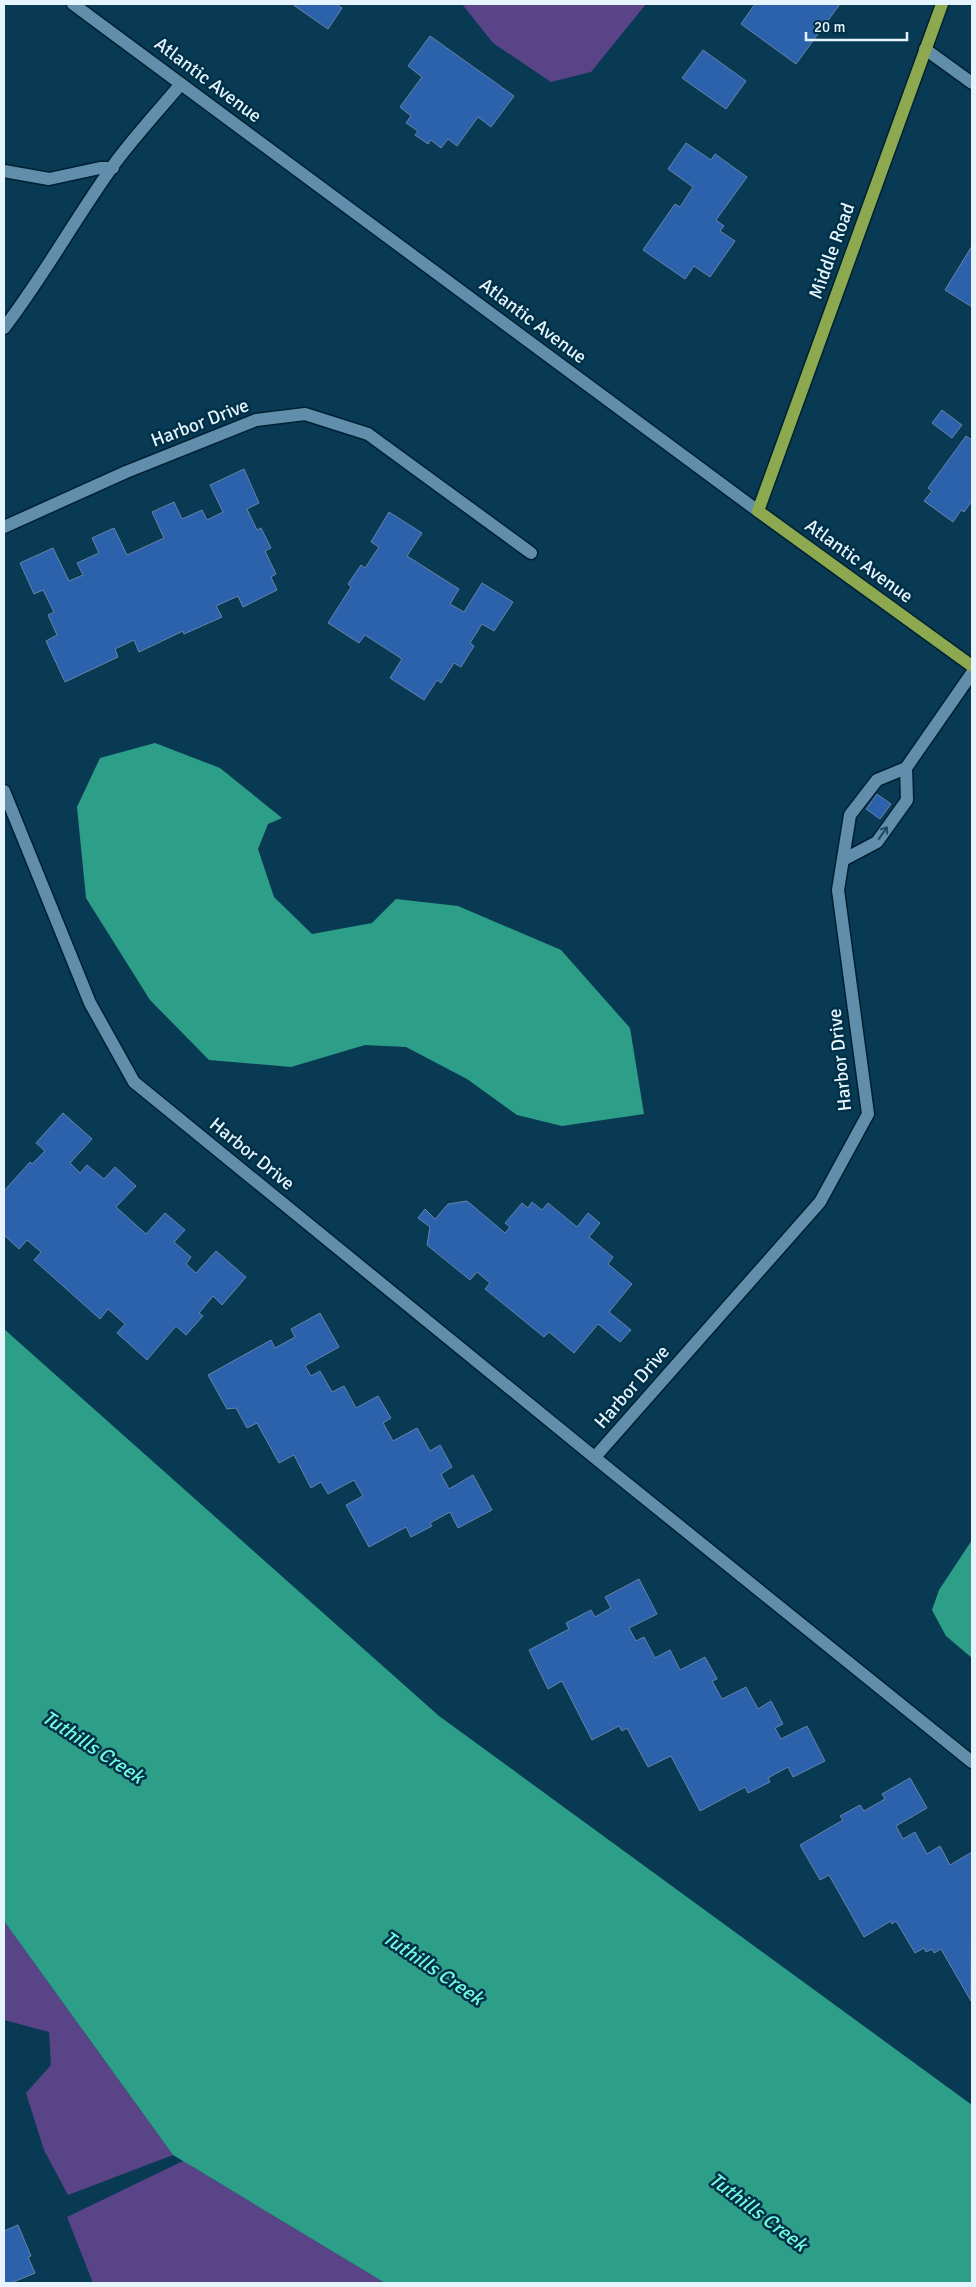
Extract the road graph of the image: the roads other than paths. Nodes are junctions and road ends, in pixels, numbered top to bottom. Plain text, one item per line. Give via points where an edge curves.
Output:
1 (73, 4) edge
2 (942, 4) edge
3 (926, 49) junction
4 (972, 82) edge
5 (181, 84) junction
6 (112, 168) junction
7 (4, 171) edge
8 (4, 328) edge
9 (758, 511) junction
10 (4, 527) edge
11 (530, 553) dead end
12 (972, 666) edge
13 (972, 673) edge
14 (906, 768) junction
15 (4, 791) edge
16 (843, 860) junction
17 (595, 1458) junction
18 (972, 1762) edge

1 - 5 street, Atlantic Avenue
2 - 3 main road, Middle Road
3 - 4 street
3 - 9 main road, Middle Road
5 - 6 street
5 - 9 street, Atlantic Avenue
6 - 7 street via 49,179
6 - 8 street
9 - 12 main road, Atlantic Avenue
10 - 11 street, Harbor Drive via 126,472 256,420 305,414 368,434
13 - 14 street
14 - 16 street, Harbor Drive via 877,780 850,815
16 -> 14 street via 877,842 907,800
15 - 17 street, Harbor Drive via 90,1003 134,1082
16 - 17 street, Harbor Drive via 838,890 868,1114 820,1202
17 - 18 street, Harbor Drive

